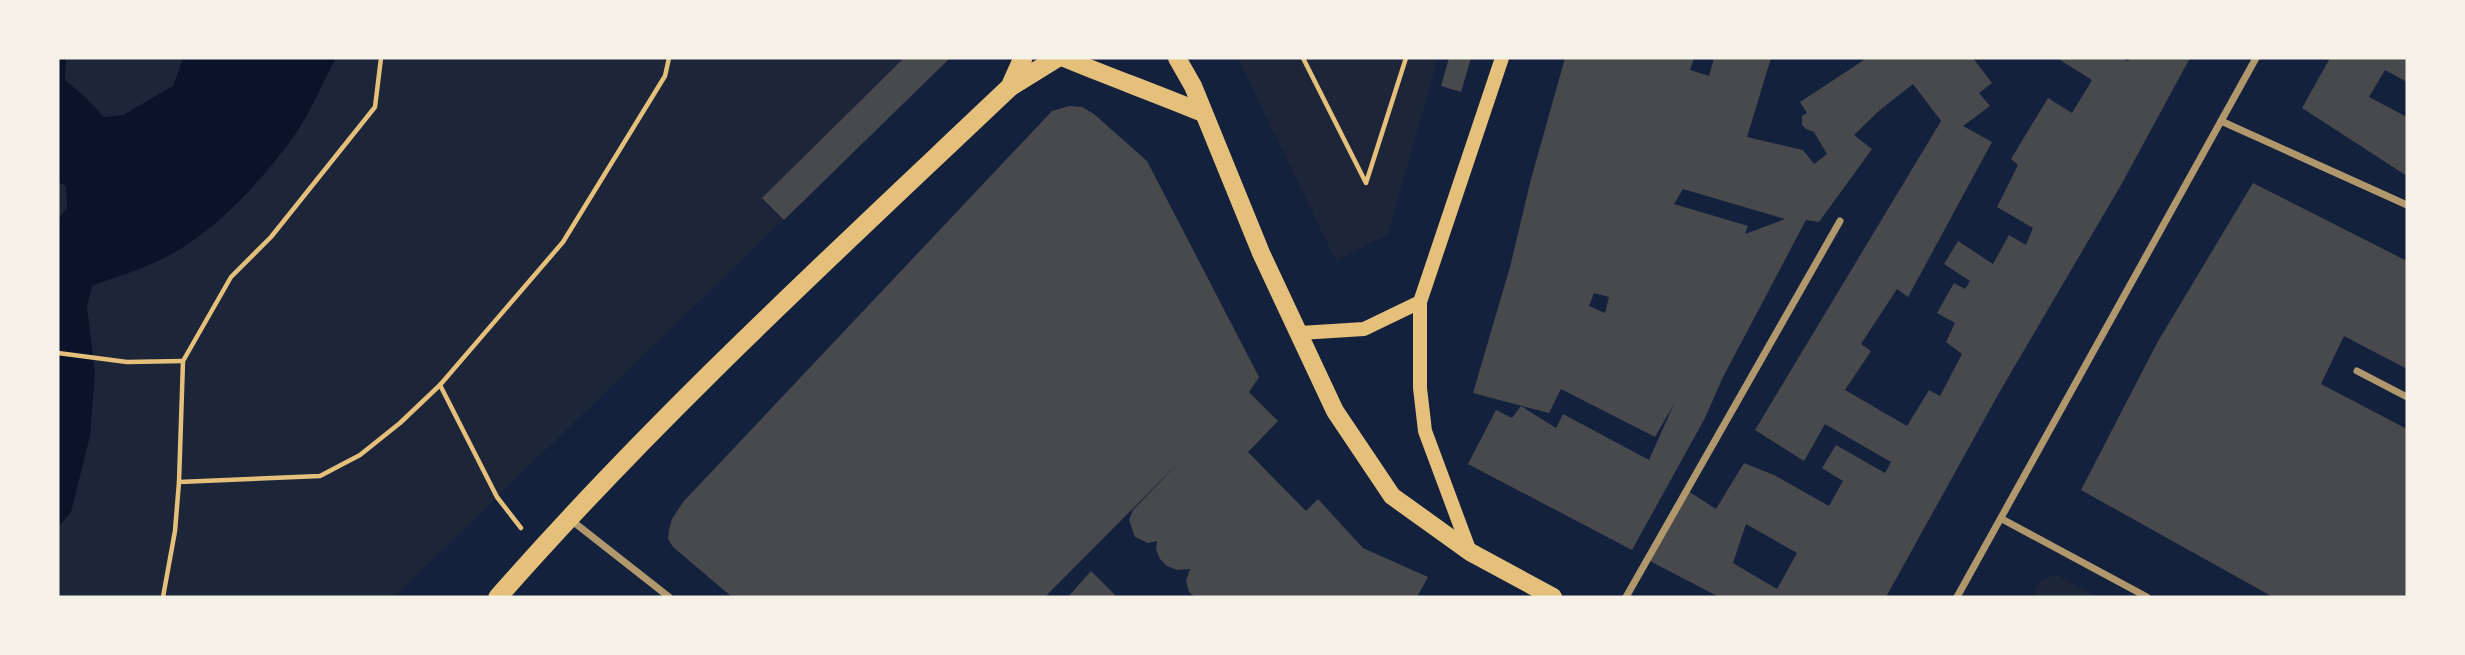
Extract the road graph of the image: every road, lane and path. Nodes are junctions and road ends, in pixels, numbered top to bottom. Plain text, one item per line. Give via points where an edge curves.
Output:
1 (380, 58) edge
2 (669, 58) edge
3 (1023, 58) edge
4 (1057, 58) edge
5 (1064, 58) edge
6 (1177, 58) edge
7 (1303, 58) edge
8 (1406, 58) edge
9 (1502, 58) edge
10 (2256, 58) edge
11 (1010, 86) junction
12 (1203, 113) junction
13 (2221, 121) junction
14 (2407, 205) edge
15 (1840, 221) dead end
16 (1420, 302) junction
17 (1300, 333) junction
18 (58, 353) edge
19 (183, 360) junction
20 (2357, 370) dead end
21 (440, 385) junction
22 (2407, 397) edge
23 (179, 482) junction
24 (569, 518) junction
25 (2002, 519) junction
26 (539, 551) junction
27 (1470, 552) junction
28 (163, 597) edge
29 (498, 597) edge
30 (669, 597) edge
31 (1553, 597) edge
32 (1626, 597) edge
33 (1957, 597) edge
34 (2147, 597) edge

1 - 19 path via 375,107 271,237 231,277
2 - 21 path via 665,76 563,242
3 - 11 highway
4 - 11 highway
5 - 12 main road
6 - 12 main road
7 - 8 path via 1366,183
9 - 16 main road
10 - 13 street
11 - 24 highway via 788,298
12 - 17 main road via 1261,254
13 - 14 street
13 - 25 street
15 - 32 street
16 - 17 main road via 1364,329
16 - 27 main road via 1425,431
17 - 27 main road via 1335,411 1392,496
18 - 19 path via 127,362
19 - 23 path
20 - 22 street
21 - 23 path via 360,455 320,476
21 - 26 path via 497,497
23 - 28 path
24 - 26 highway
24 - 30 street
25 - 33 street
25 - 34 street
26 - 29 highway
27 - 31 main road

